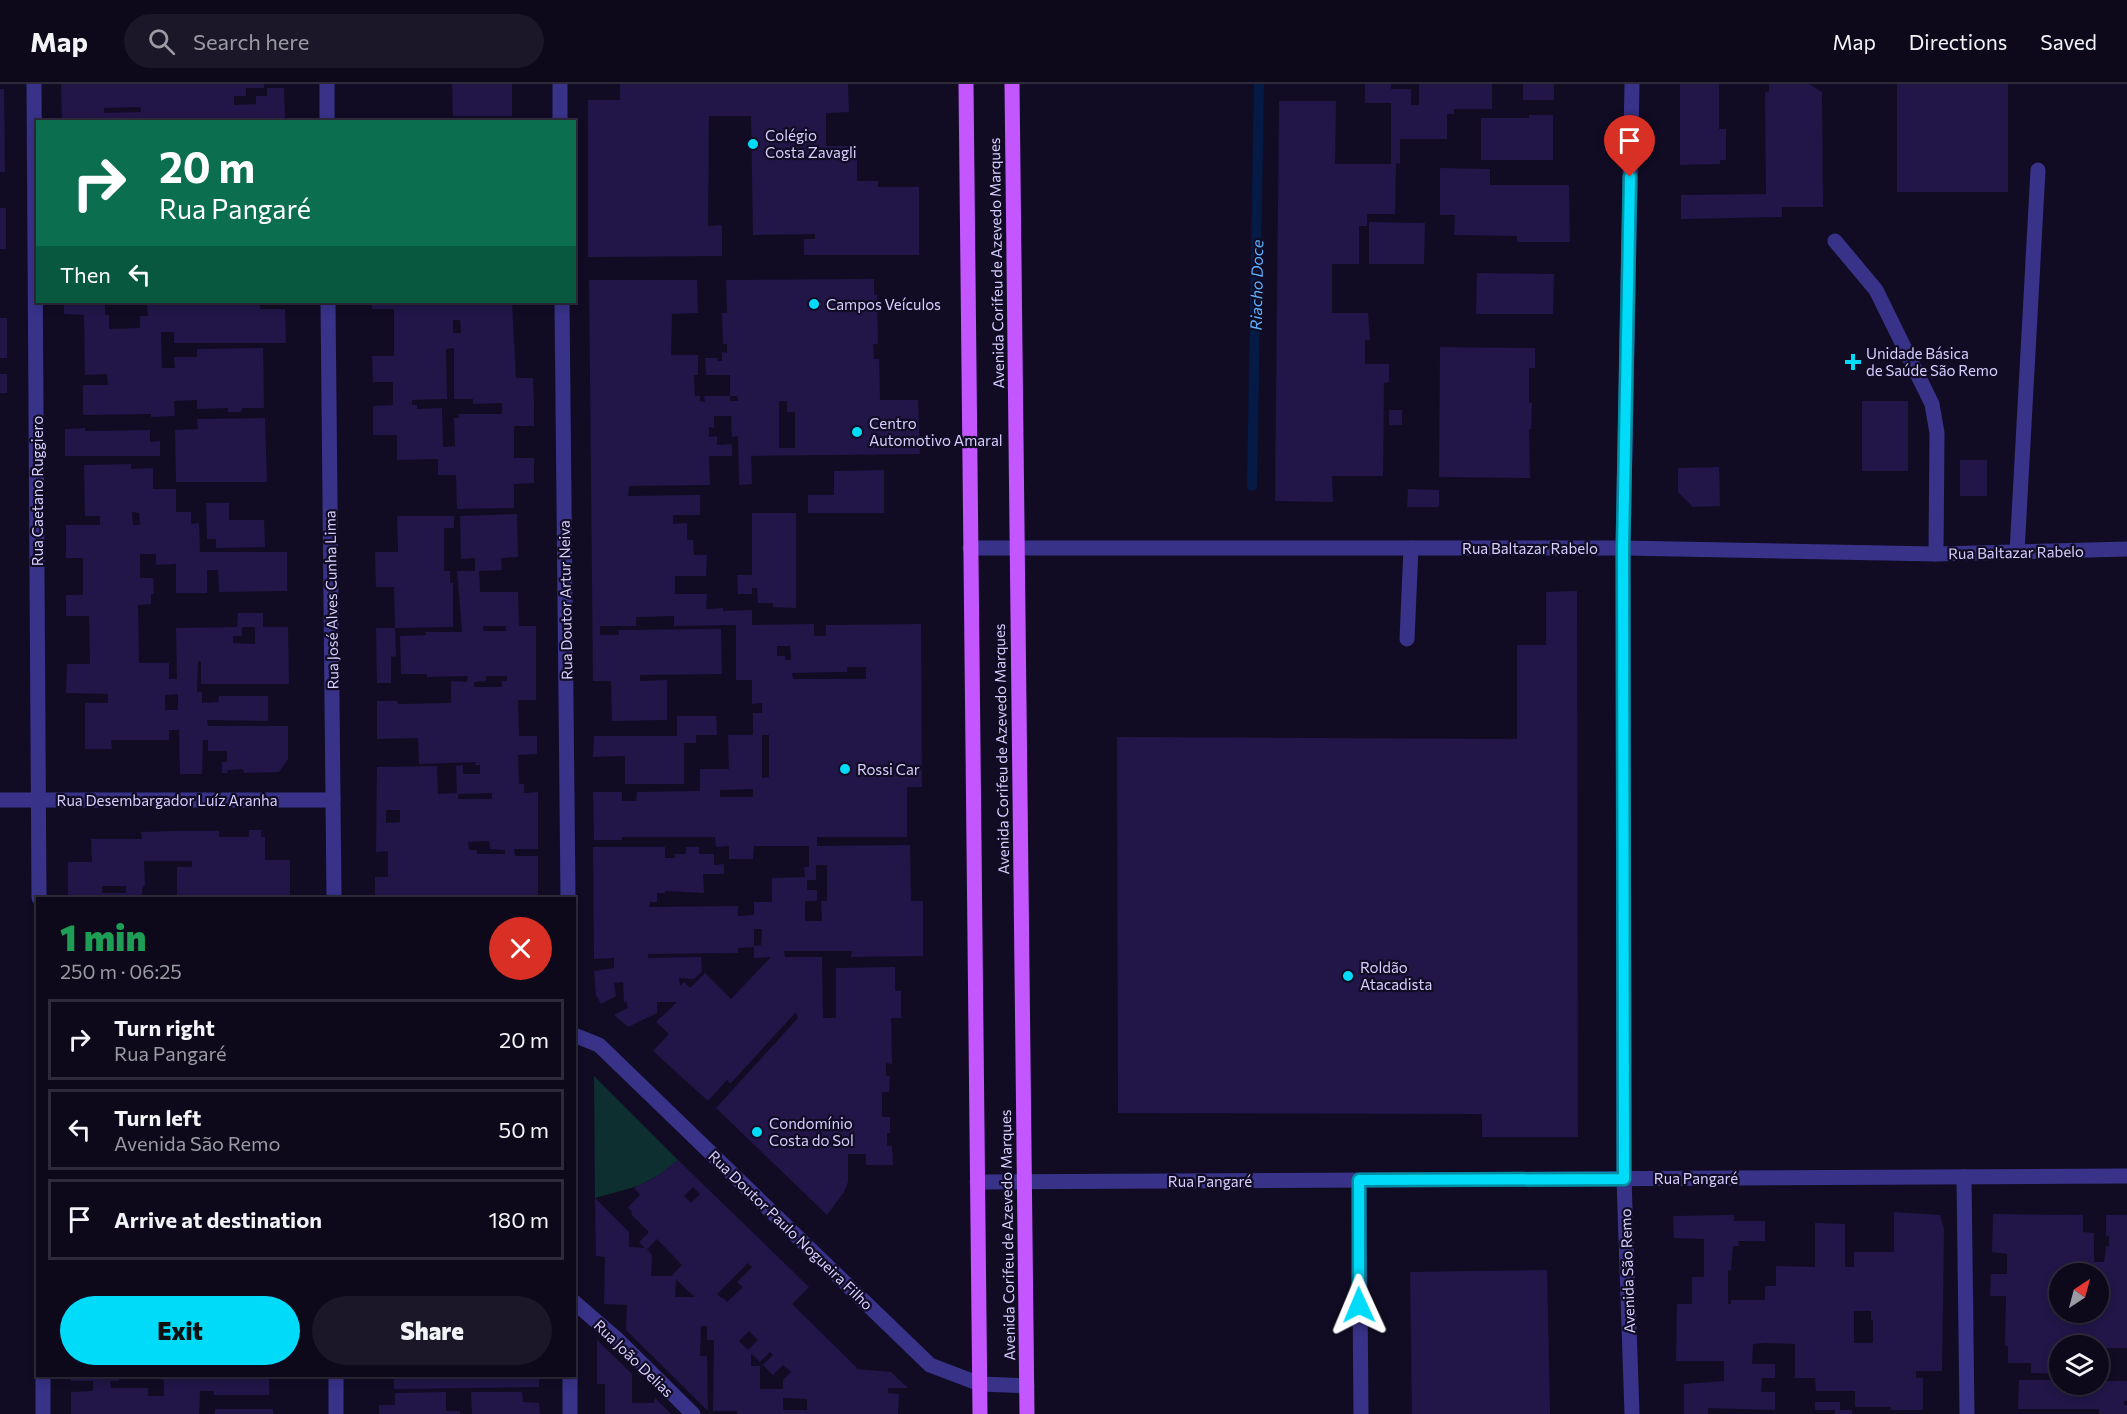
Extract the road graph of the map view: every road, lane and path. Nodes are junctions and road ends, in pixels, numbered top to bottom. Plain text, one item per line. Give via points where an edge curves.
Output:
1 (34, 84) edge
2 (327, 84) edge
3 (560, 84) edge
4 (966, 84) edge
5 (1012, 84) edge
6 (1632, 84) edge
7 (327, 120) edge
8 (560, 120) edge
9 (2038, 170) dead end
10 (1835, 241) dead end
11 (328, 303) edge
12 (562, 303) edge
13 (970, 548) junction
14 (1017, 548) junction
15 (1411, 548) junction
16 (1623, 548) junction
17 (2127, 549) edge
18 (2016, 552) junction
19 (1936, 554) junction
20 (1407, 639) dead end
21 (0, 800) edge
22 (39, 800) junction
23 (333, 800) junction
24 (39, 897) edge
25 (334, 897) edge
26 (568, 897) edge
27 (576, 1036) edge
28 (2127, 1176) edge
29 (1964, 1177) junction
30 (1624, 1179) junction
31 (1359, 1180) junction
32 (977, 1182) junction
33 (1024, 1182) junction
34 (576, 1304) edge
35 (43, 1377) edge
36 (336, 1377) edge
37 (570, 1377) edge
38 (980, 1384) junction
39 (1026, 1386) junction
40 (43, 1414) edge
41 (336, 1414) edge
42 (570, 1414) edge
43 (693, 1414) edge
44 (980, 1414) edge
45 (1027, 1414) edge
46 (1361, 1414) edge
47 (1632, 1414) edge
48 (1967, 1414) edge

1 - 22 street, Rua Caetano Ruggiero
2 - 7 street
3 - 8 street
4 - 13 main road, Avenida Corifeu de Azevedo Marques
5 - 14 main road, Avenida Corifeu de Azevedo Marques
6 - 16 street, Avenida São Remo
9 - 18 street
10 - 19 street via 1876,290 1932,404 1937,433
11 - 23 street, Rua José Alves Cunha Lima
12 - 26 street, Rua Doutor Artur Neiva
13 - 14 street, Rua Baltazar Rabelo
13 - 32 main road, Avenida Corifeu de Azevedo Marques
14 - 15 street, Rua Baltazar Rabelo
14 - 33 main road, Avenida Corifeu de Azevedo Marques
15 - 16 street, Rua Baltazar Rabelo
15 - 20 street
16 - 19 street, Rua Baltazar Rabelo
16 - 30 street, Avenida São Remo
17 - 18 street, Rua Baltazar Rabelo
18 - 19 street, Rua Baltazar Rabelo
21 - 22 street, Rua Desembargador Luíz Aranha
22 - 23 street, Rua Desembargador Luíz Aranha
22 - 24 street, Rua Caetano Ruggiero
23 - 25 street, Rua José Alves Cunha Lima
27 - 38 street, Rua Doutor Paulo Nogueira Filho via 599,1045 930,1365
28 - 29 street, Rua Pangaré
29 - 30 street, Rua Pangaré
29 - 48 street
30 - 31 street, Rua Pangaré
30 - 47 street, Avenida São Remo
31 - 33 street, Rua Pangaré
31 - 46 street
32 - 33 street, Rua Pangaré
32 - 38 main road, Avenida Corifeu de Azevedo Marques
33 - 39 main road, Avenida Corifeu de Azevedo Marques
34 - 43 street, Rua João Delias
35 - 40 street
36 - 41 street
37 - 42 street
38 - 39 street, Rua Doutor Paulo Nogueira Filho
38 - 44 main road, Avenida Corifeu de Azevedo Marques
39 - 45 main road, Avenida Corifeu de Azevedo Marques

